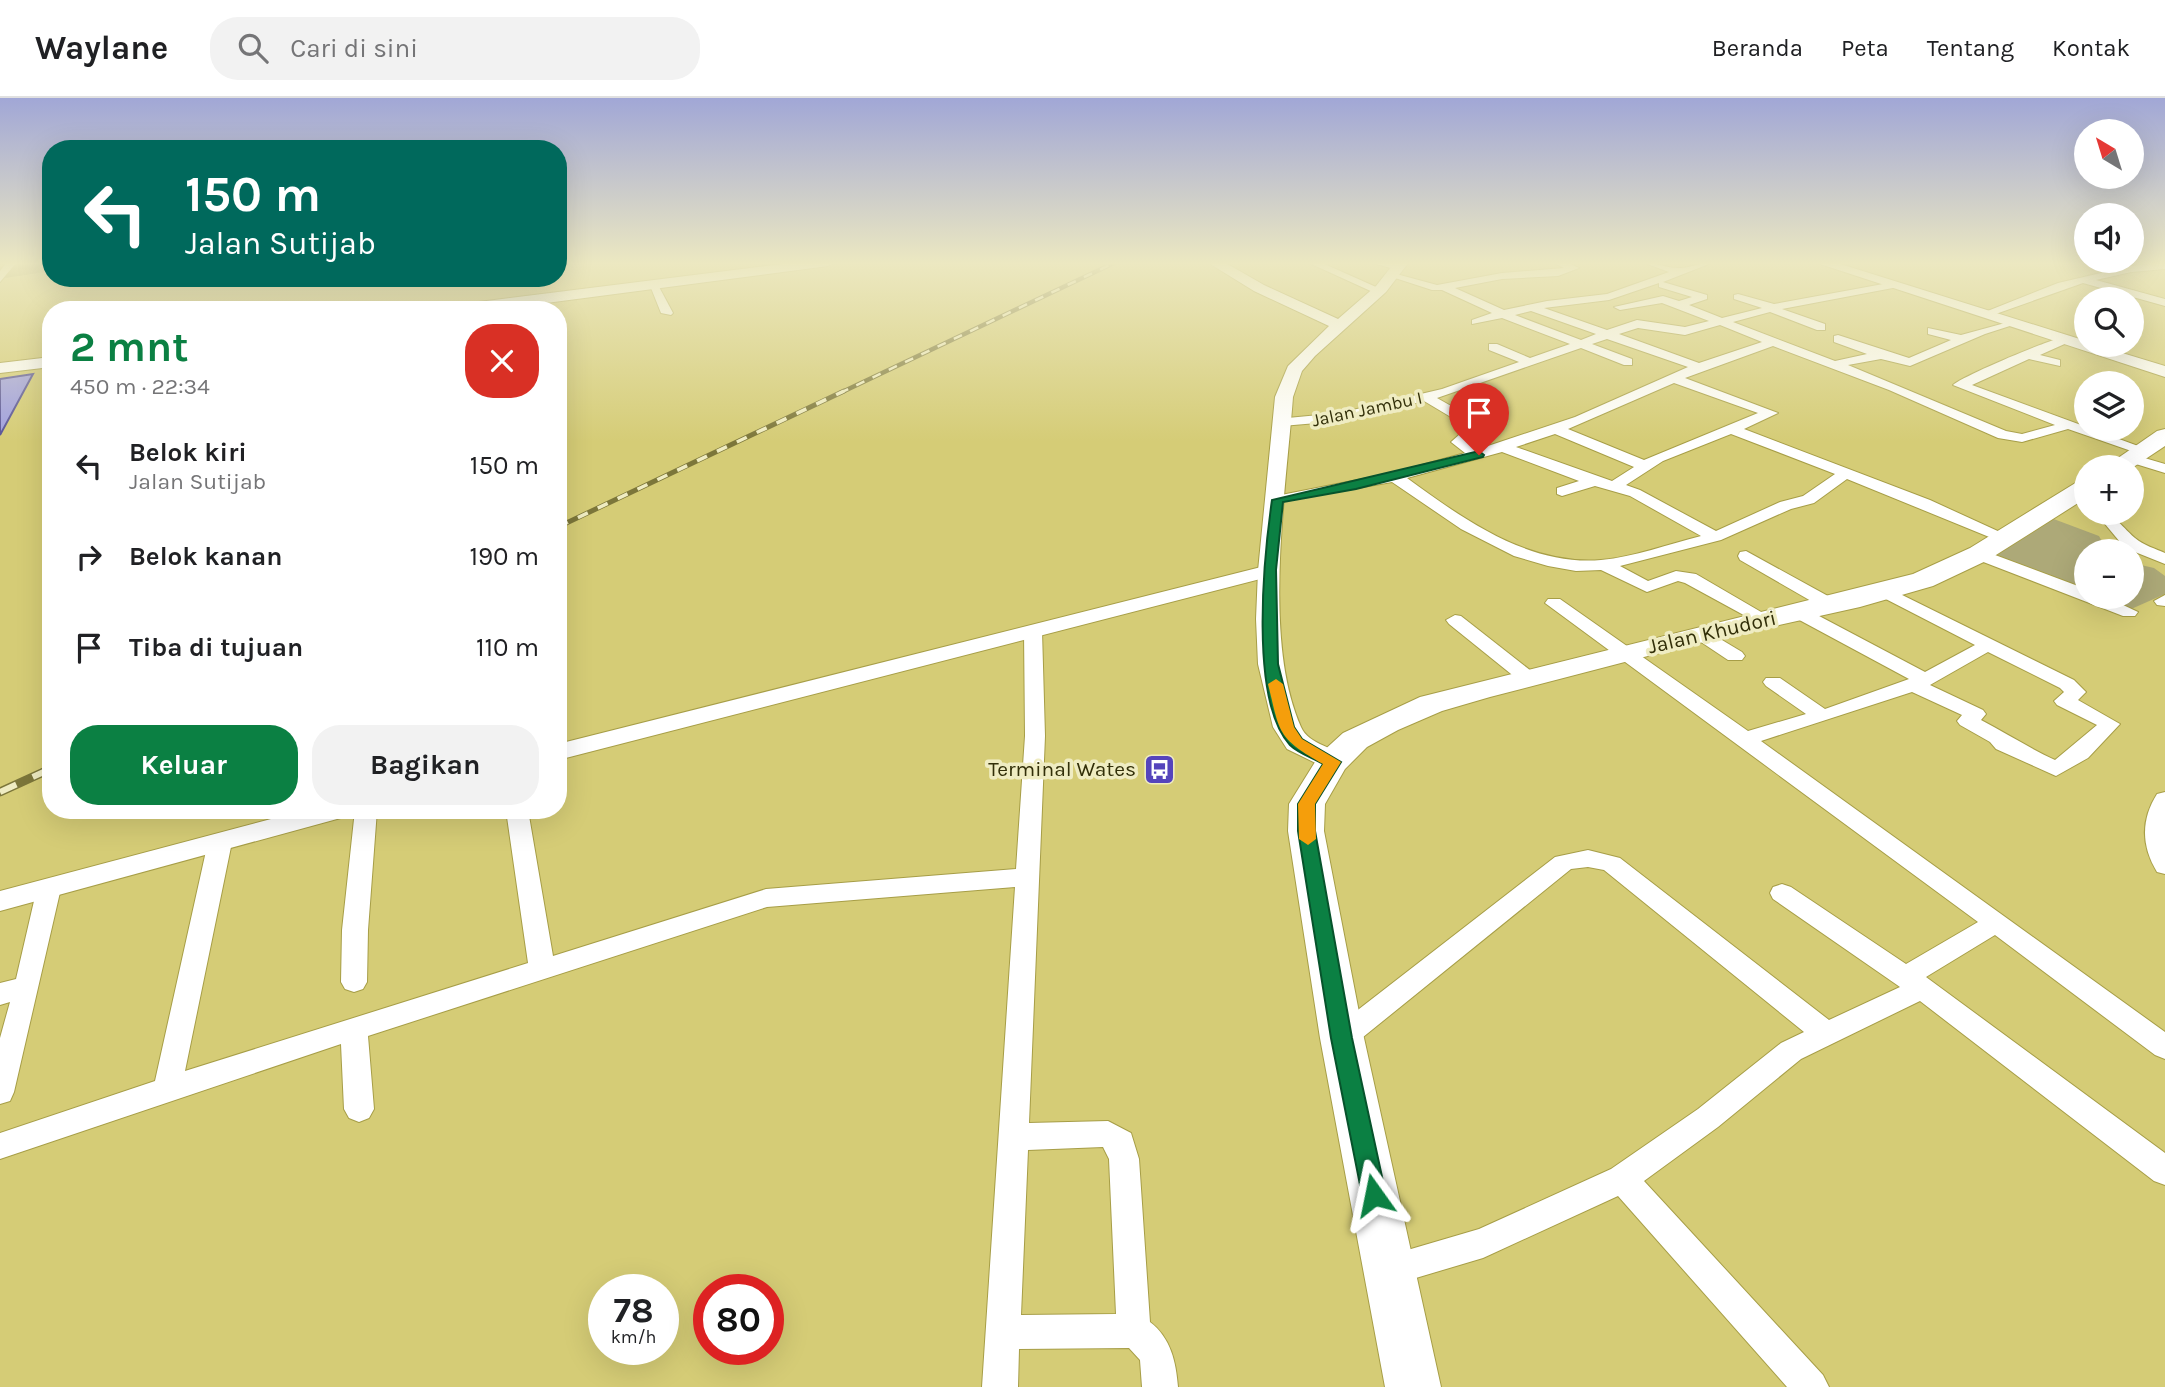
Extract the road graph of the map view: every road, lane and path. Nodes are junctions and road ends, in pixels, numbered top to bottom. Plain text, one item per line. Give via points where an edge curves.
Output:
1 (1333, 322) edge
2 (1345, 322) edge
3 (1524, 322) edge
4 (1572, 322) edge
5 (1726, 322) edge
6 (1808, 322) edge
7 (2012, 322) joint
8 (1723, 323) junction
9 (1341, 326) junction
10 (1821, 327) dead end
11 (1931, 331) dead end
12 (1605, 334) junction
13 (1838, 339) dead end
14 (1961, 339) junction
15 (2065, 339) junction
16 (1773, 342) junction
17 (1582, 345) junction
18 (1493, 347) dead end
19 (1881, 355) junction
20 (2027, 355) junction
21 (1531, 362) junction
22 (1628, 362) dead end
23 (42, 363) edge
24 (2056, 363) dead end
25 (1836, 364) junction
26 (1699, 367) junction
27 (0, 369) edge
28 (2165, 372) edge
29 (1673, 378) junction
30 (1426, 397) junction
31 (1282, 422) junction
32 (2069, 425) junction
33 (1556, 429) junction
34 (1731, 429) junction
35 (2165, 436) edge
36 (1503, 447) junction
37 (1479, 455) junction
38 (2123, 455) edge
39 (2136, 455) edge
40 (2144, 463) edge
41 (1645, 466) junction
42 (2165, 469) edge
43 (1847, 472) junction
44 (1395, 477) junction
45 (1594, 481) junction
46 (1615, 486) junction
47 (1562, 491) dead end
48 (1278, 500) junction
49 (2074, 501) edge
50 (2115, 525) edge
51 (1715, 537) junction
52 (2005, 538) junction
53 (1979, 554) junction
54 (1746, 556) dead end
55 (2165, 559) edge
56 (1604, 565) junction
57 (1269, 570) junction
58 (1884, 591) junction
59 (2074, 591) edge
60 (1554, 603) dead end
61 (1831, 605) junction
62 (2121, 609) edge
63 (1798, 612) junction
64 (2129, 612) dead end
65 (1455, 620) dead end
66 (1762, 620) junction
67 (1033, 631) junction
68 (1702, 634) junction
69 (1984, 643) junction
70 (1622, 654) junction
71 (1735, 656) dead end
72 (1528, 678) junction
73 (1773, 682) dead end
74 (1920, 682) junction
75 (1821, 715) junction
76 (1744, 739) junction
77 (567, 750) edge
78 (1332, 762) junction
79 (2165, 799) edge
80 (306, 819) edge
81 (365, 819) edge
82 (518, 819) edge
83 (220, 842) junction
84 (2165, 866) edge
85 (1029, 877) junction
86 (49, 888) junction
87 (1782, 893) dead end
88 (0, 901) edge
89 (1997, 922) junction
90 (542, 969) junction
91 (354, 982) dead end
92 (1913, 983) junction
93 (27, 987) junction
94 (0, 994) edge
95 (354, 1029) junction
96 (1828, 1035) junction
97 (1342, 1038) junction
98 (2165, 1047) edge
99 (167, 1091) junction
100 (0, 1092) edge
101 (359, 1109) dead end
102 (1014, 1136) junction
103 (0, 1146) edge
104 (2165, 1171) edge
105 (1622, 1179) junction
106 (1390, 1270) junction
107 (1134, 1331) junction
108 (1003, 1332) junction
109 (1000, 1387) edge
110 (1160, 1387) edge
111 (1413, 1387) edge
112 (1811, 1387) edge

1 - 9 main road
2 - 9 main road
3 - 17 street
4 - 12 street
5 - 8 street, Jalan Jambu I
6 - 10 street
7 - 14 street
7 - 15 main road
8 - 12 street, Jalan Jambu I via 1680,331 1644,323
8 - 16 street
9 - 31 main road via 1294,370 1284,397
11 - 14 street
12 - 17 street, Jalan Jambu I
12 - 26 street
13 - 19 street
14 - 19 street via 1910,362
15 - 20 street
15 - 28 main road
16 - 25 street
16 - 26 street
17 - 21 street, Jalan Jambu I
17 - 22 street
18 - 21 street
19 - 25 street
20 - 24 street
20 - 32 street via 1960,385
21 - 30 street, Jalan Jambu I
23 - 27 main road
25 - 32 street via 2003,435 2022,438
26 - 29 street
29 - 33 street
29 - 34 street via 1771,413
30 - 31 street, Jalan Jambu I via 1340,417
30 - 37 street via 1485,431 1458,440
31 - 48 main road
32 - 38 street
33 - 36 street
33 - 41 street
34 - 41 street
34 - 43 street
35 - 39 highway
36 - 37 street
36 - 45 street
37 - 44 street
40 - 42 street
41 - 46 street
43 - 51 street via 1812,498
43 - 52 street
44 - 48 street
44 - 56 street via 1452,519 1525,554 1587,568
45 - 46 street
45 - 47 street
46 - 51 street
48 - 57 main road
49 - 52 highway, Jalan Khudori
50 - 55 street via 2132,544
51 - 56 street
52 - 53 highway, Jalan Khudori
53 - 58 highway, Jalan Khudori via 1923,580
53 - 59 street
54 - 61 street
56 - 66 street via 1647,587 1676,576 1689,578
57 - 67 street
57 - 78 main road via 1271,664 1287,727 1297,743
58 - 61 highway, Jalan Khudori
58 - 69 street
60 - 70 street
61 - 63 highway, Jalan Khudori
62 - 64 street
63 - 66 highway, Jalan Khudori
63 - 74 street via 1887,658
65 - 72 street
66 - 68 highway, Jalan Khudori
67 - 77 street
67 - 85 street via 1035,736
68 - 70 highway, Jalan Khudori
68 - 71 street
69 - 74 street via 1956,665
69 - 74 street via 2067,684 2076,692 2064,701 2110,724 2058,775 1967,721 1976,715
70 - 72 highway, Jalan Khudori
70 - 76 street
72 - 78 highway, Jalan Khudori via 1397,718 1355,740
73 - 75 street
74 - 75 street
75 - 76 street
76 - 89 street
78 - 97 highway, Jalan Khudori via 1307,804 1306,831
79 - 84 street via 2156,818
80 - 83 street
81 - 91 street
82 - 90 street
83 - 86 street
83 - 99 street
85 - 90 street via 766,898
85 - 102 street
86 - 88 street
86 - 93 street
87 - 92 street
89 - 92 street
89 - 98 street
90 - 95 street
92 - 96 street
92 - 104 street
93 - 94 street
93 - 100 street
95 - 99 street
95 - 101 street
96 - 97 street via 1612,864 1579,857 1563,863
96 - 105 street via 1791,1051
97 - 106 highway, Jalan Khudori
99 - 103 street
102 - 107 street via 1108,1134 1119,1142 1124,1159
102 - 108 street
105 - 106 street via 1483,1243
105 - 112 street
106 - 111 highway, Jalan Khudori
107 - 108 street
107 - 110 street via 1158,1356
108 - 109 street

